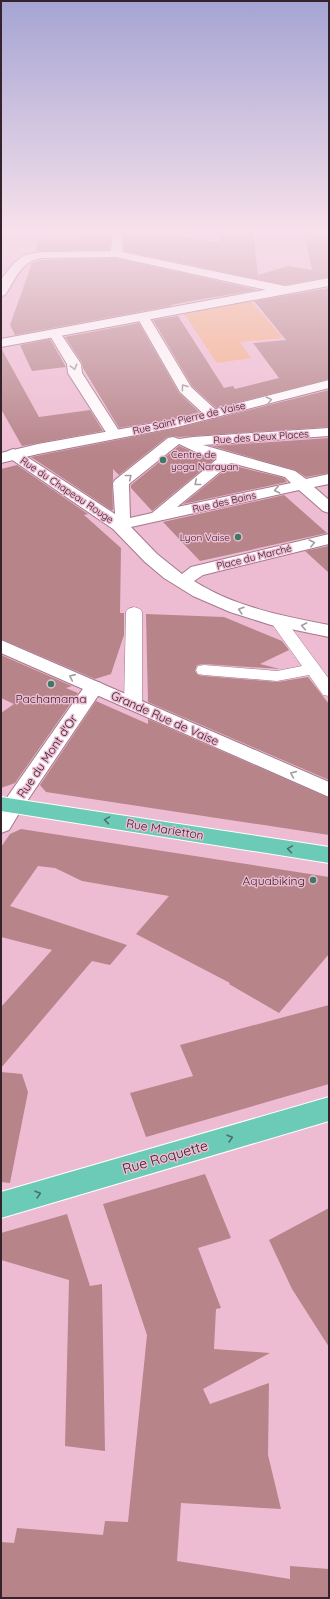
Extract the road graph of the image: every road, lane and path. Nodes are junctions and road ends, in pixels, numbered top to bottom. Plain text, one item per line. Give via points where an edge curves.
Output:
1 (213, 304) edge
2 (143, 317) junction
3 (55, 334) junction
4 (1, 343) edge
5 (329, 384) edge
6 (212, 414) junction
7 (177, 423) junction
8 (152, 428) junction
9 (329, 432) edge
10 (114, 434) junction
11 (2, 441) edge
12 (184, 441) junction
13 (7, 456) edge
14 (227, 458) junction
15 (329, 479) edge
16 (302, 485) junction
17 (329, 508) edge
18 (155, 517) junction
19 (119, 525) junction
20 (329, 539) edge
21 (182, 582) junction
22 (134, 612) dead end
23 (278, 621) junction
24 (329, 631) edge
25 (1, 646) edge
26 (313, 668) junction
27 (204, 670) dead end
28 (94, 687) junction
29 (329, 691) edge
30 (133, 704) junction
31 (329, 790) edge
32 (7, 805) edge
33 (1, 825) edge
34 (329, 855) edge
35 (329, 1109) edge
36 (1, 1205) edge

1 - 2 street
2 - 3 street
6 -> 2 street via 185,389
3 - 4 street
3 -> 10 street via 74,364 75,373
6 -> 5 street, Rue Saint Pierre de Vaise
6 - 7 street, Rue Saint Pierre de Vaise
7 - 8 street, Rue Saint Pierre de Vaise
7 - 12 street
8 - 10 street, Rue Saint Pierre de Vaise
8 - 12 street via 165,438
9 - 12 street, Rue des Deux Places
10 - 13 street, Rue Saint Pierre de Vaise
11 - 13 street, Rue du Chapeau Rouge
12 - 14 street
19 -> 12 street via 123,515 121,484
13 - 19 street, Rue du Chapeau Rouge via 85,500
14 - 16 street via 290,474
14 -> 18 street
15 - 16 street, Rue des Bains
16 - 17 street
16 -> 18 street, Rue des Bains
18 - 19 street, Rue des Bains
19 - 21 street, Rue du Chapeau Rouge via 151,558
21 -> 20 street, Place du Marché via 197,571
23 -> 21 street via 236,608
22 - 30 street
24 -> 23 street
23 - 26 street
28 -> 25 street, Grande Rue de Vaise
26 - 27 street via 277,676
26 - 29 street
28 - 30 street, Grande Rue de Vaise
28 - 32 street, Rue du Mont d'Or via 23,792
31 -> 30 street, Grande Rue de Vaise
32 - 33 street, Rue du Mont d'Or
34 -> 32 main road, Rue Marietton
36 -> 35 main road, Rue Roquette

